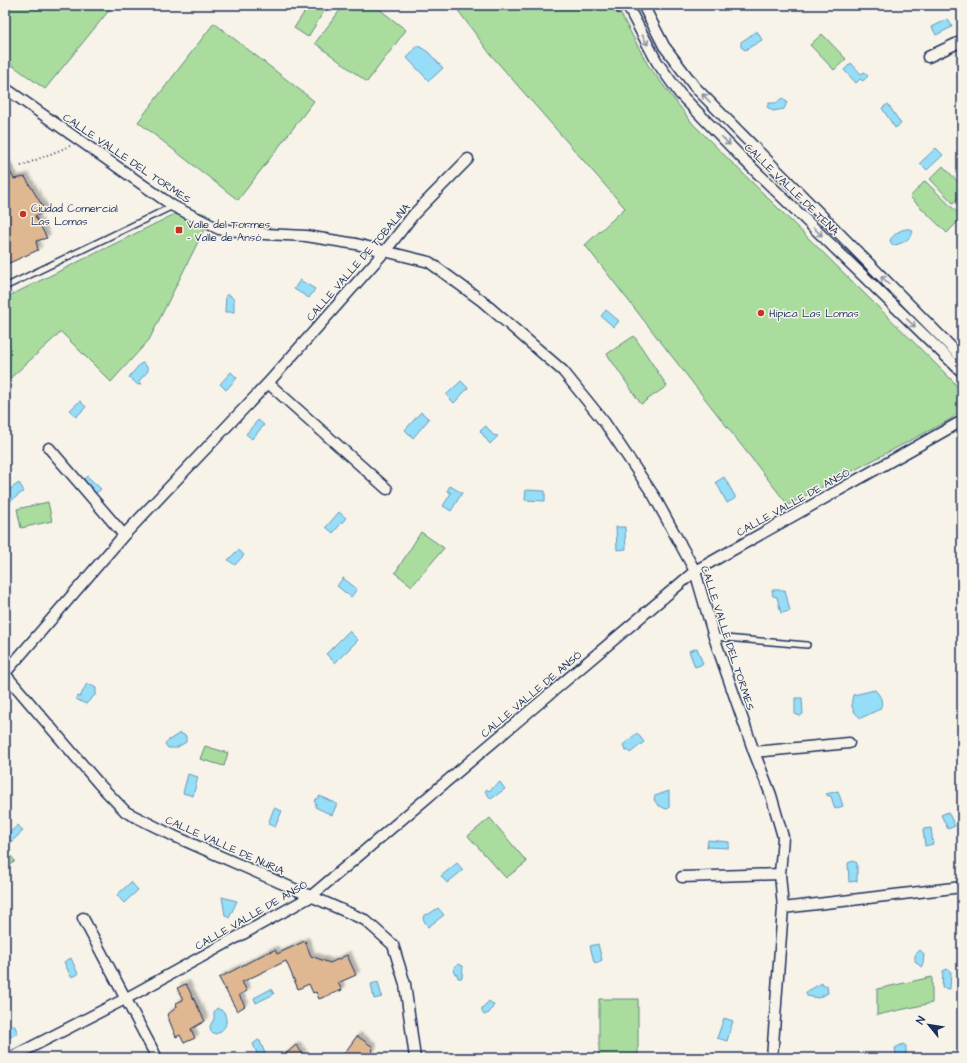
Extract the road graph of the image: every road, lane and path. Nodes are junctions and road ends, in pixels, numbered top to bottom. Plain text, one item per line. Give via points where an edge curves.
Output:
1 (643, 5) edge
2 (625, 6) edge
3 (962, 40) edge
4 (928, 57) dead end
5 (5, 88) edge
6 (80, 142) junction
7 (468, 159) dead end
8 (21, 166) dead end
9 (173, 206) junction
10 (386, 250) junction
11 (5, 287) edge
12 (962, 358) edge
13 (962, 372) edge
14 (268, 383) junction
15 (962, 421) edge
16 (48, 448) dead end
17 (387, 489) dead end
18 (124, 535) junction
19 (695, 571) junction
20 (714, 636) junction
21 (807, 645) dead end
22 (5, 674) edge
23 (849, 743) dead end
24 (754, 752) junction
25 (780, 874) junction
26 (682, 877) dead end
27 (962, 887) edge
28 (310, 896) junction
29 (783, 908) junction
30 (83, 918) dead end
31 (125, 999) junction
32 (10, 1058) edge
33 (157, 1058) edge
34 (415, 1058) edge
35 (772, 1058) edge

12 -> 1 street, CALLE VALLE DE TENA via 695,86 664,46
2 -> 13 street, CALLE VALLE DE TENA via 657,62 680,94 740,156
3 - 4 street
5 - 6 street, CALLE VALLE DEL TORMES
6 - 8 path
6 - 9 street, CALLE VALLE DEL TORMES
7 - 10 street, CALLE VALLE DE TOBALINA via 414,214
9 - 10 street, CALLE VALLE DEL TORMES via 219,229 306,236
9 - 11 lane
10 - 14 street, CALLE VALLE DE TOBALINA
10 - 19 street, CALLE VALLE DEL TORMES via 429,262 482,301 563,370 604,423 654,496
14 - 17 street
14 - 18 street, CALLE VALLE DE TOBALINA
15 - 19 street, CALLE VALLE DE ANSÓ
16 - 18 street
18 - 22 street, CALLE VALLE DE TOBALINA
19 - 20 street, CALLE VALLE DEL TORMES
19 - 28 street, CALLE VALLE DE ANSÓ
20 - 21 lane
20 - 24 street, CALLE VALLE DEL TORMES
22 - 28 street, CALLE VALLE DE NURIA via 98,784 126,812
23 - 24 street
24 - 25 street, CALLE VALLE DEL TORMES via 772,795 783,837
25 - 26 street
25 - 29 street, CALLE VALLE DEL TORMES
27 - 29 street
28 - 31 street, CALLE VALLE DE ANSÓ
28 - 34 street, CALLE VALLE DE NURIA via 366,920 394,945 405,984
29 - 35 street, CALLE VALLE DEL TORMES
30 - 31 street
31 - 32 street, CALLE VALLE DE ANSÓ
31 - 33 street

